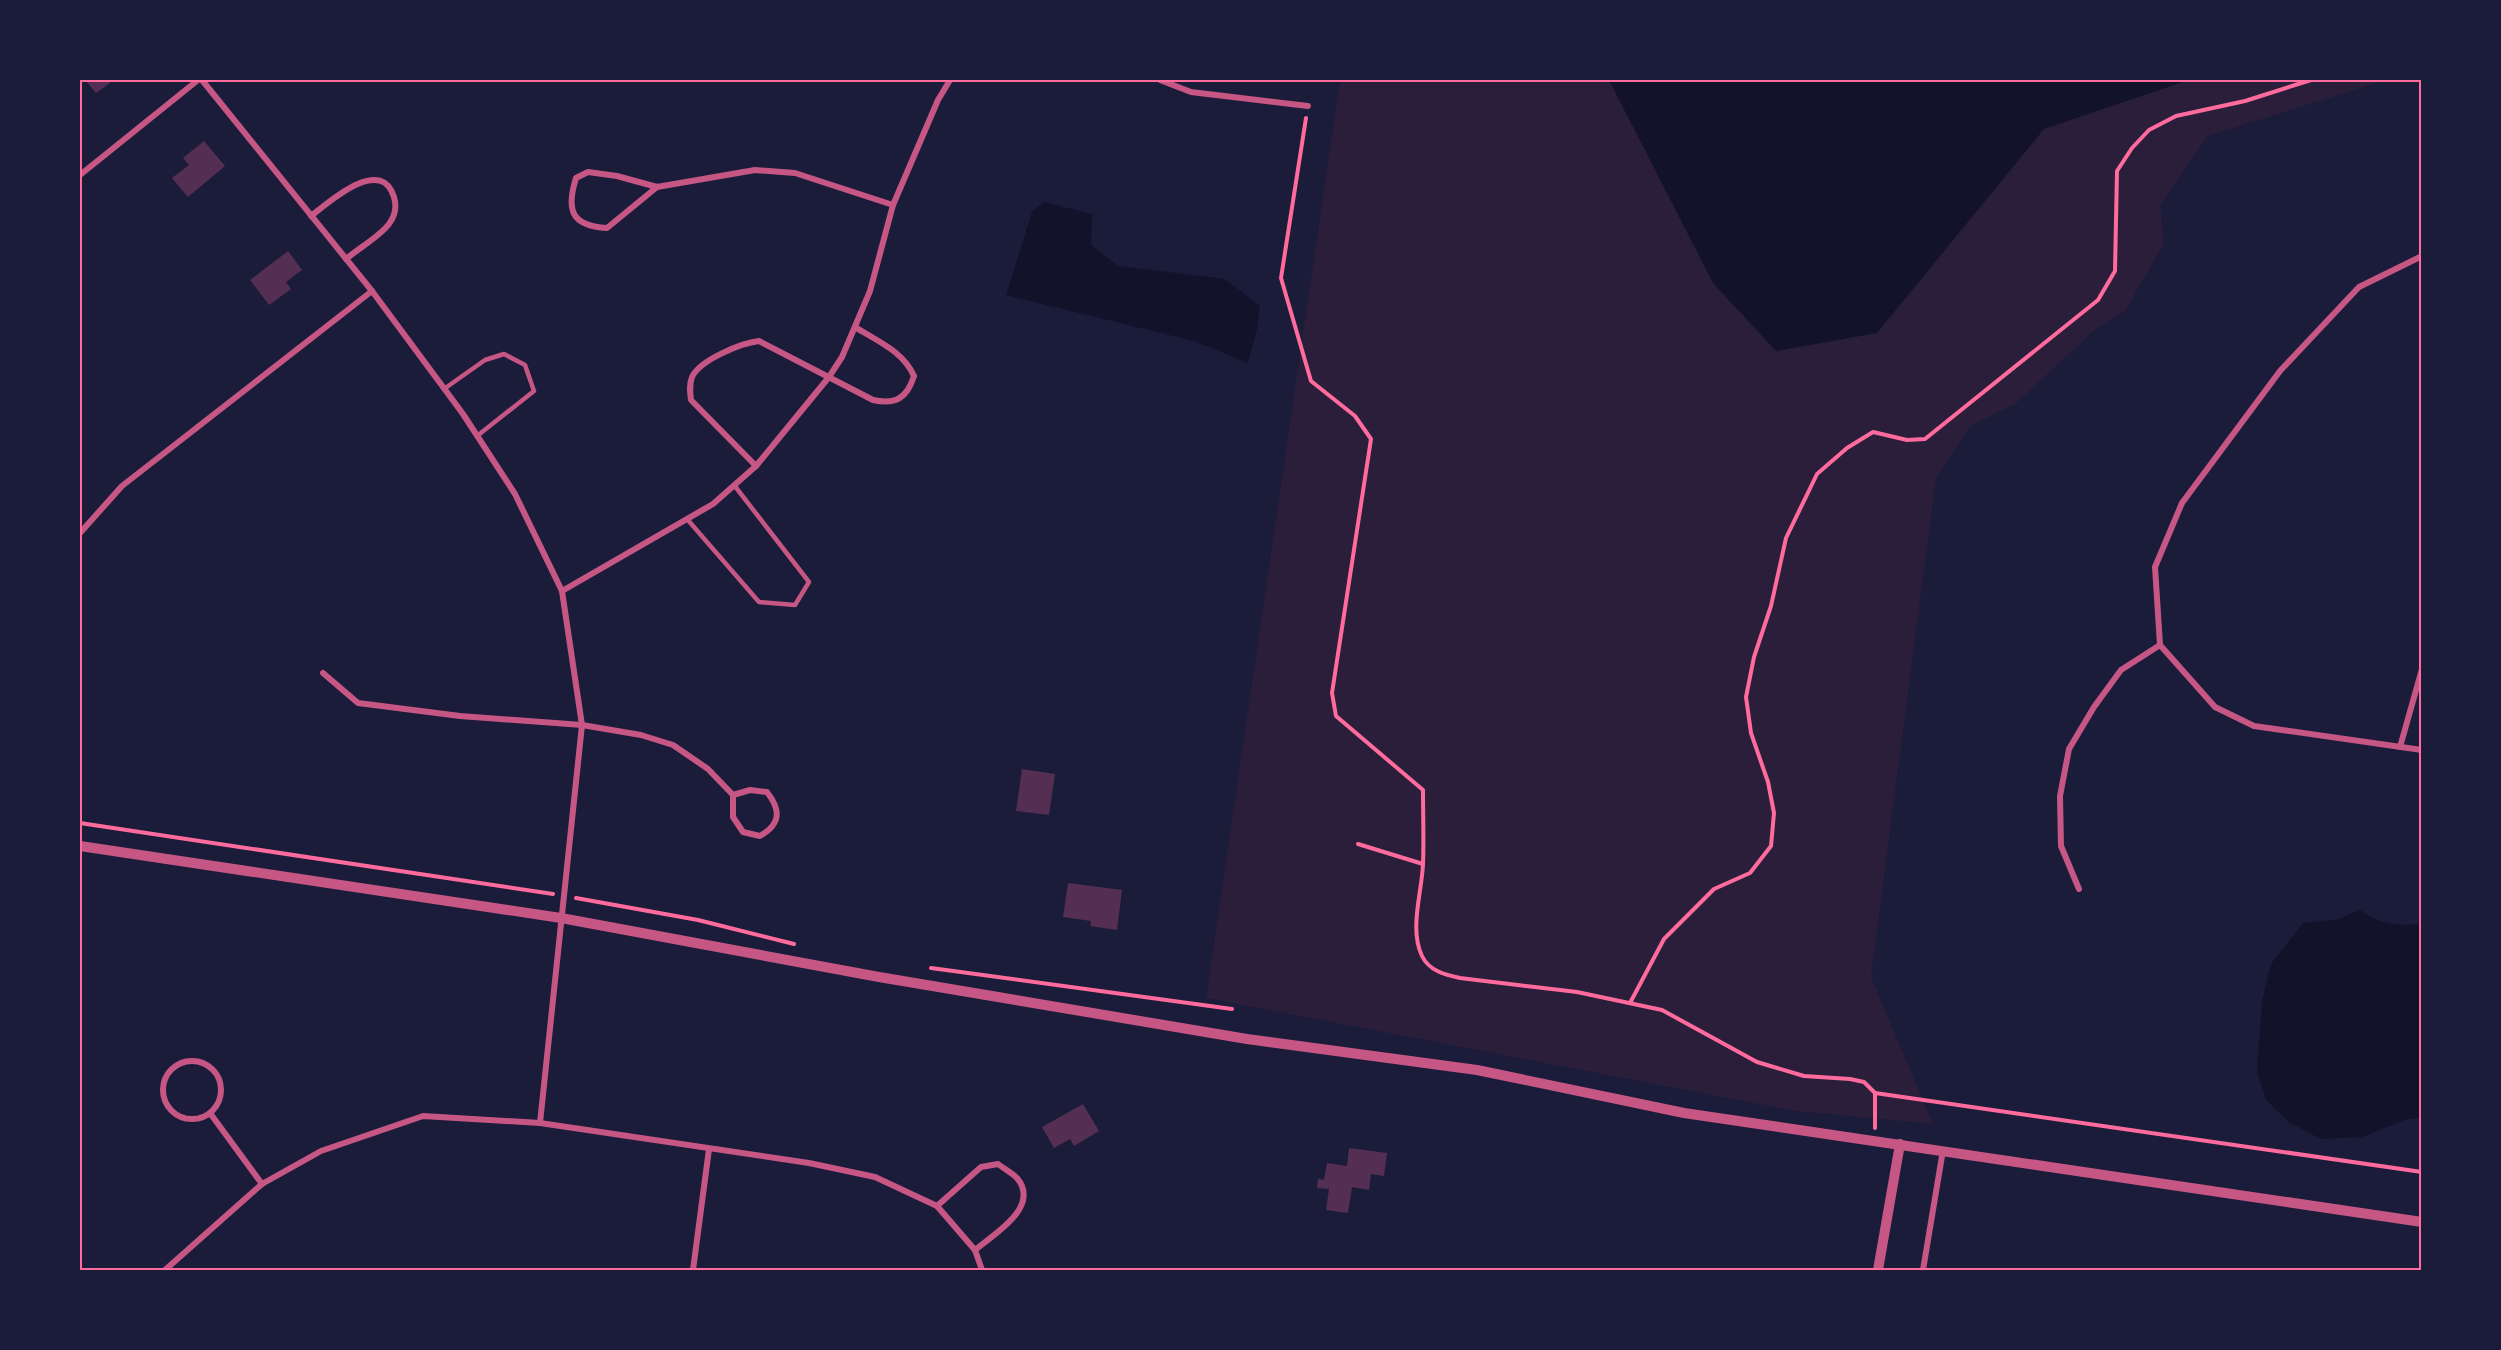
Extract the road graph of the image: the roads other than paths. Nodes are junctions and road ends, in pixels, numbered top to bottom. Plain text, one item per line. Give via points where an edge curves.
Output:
1 (200, 80) edge
2 (950, 80) edge
3 (1160, 80) edge
4 (1308, 106) road end
5 (80, 175) edge
6 (657, 187) junction
7 (893, 205) junction
8 (311, 216) junction
9 (2421, 256) edge
10 (346, 259) junction
11 (372, 291) junction
12 (855, 327) junction
13 (829, 376) junction
14 (444, 389) junction
15 (477, 436) junction
16 (756, 466) junction
17 (734, 485) junction
18 (687, 519) junction
19 (80, 533) edge
20 (562, 591) junction
21 (2160, 645) junction
22 (2421, 669) edge
23 (323, 674) dead end
24 (582, 725) junction
25 (2400, 747) junction
26 (2421, 750) edge
27 (733, 795) junction
28 (80, 846) edge
29 (2079, 889) dead end
30 (561, 918) junction
31 (210, 1113) junction
32 (540, 1123) junction
33 (1900, 1144) junction
34 (709, 1149) junction
35 (1943, 1150) junction
36 (262, 1184) junction
37 (937, 1206) junction
38 (2421, 1222) edge
39 (975, 1250) junction
40 (165, 1270) edge
41 (693, 1270) edge
42 (982, 1270) edge
43 (1878, 1270) edge
44 (1923, 1270) edge

1 - 5 street
1 - 8 street
2 - 7 street
3 - 4 street via 1191,92
6 - 6 street via 588,172 576,178 570,195 572,210 589,227 607,228
6 - 7 street via 754,170 795,172
7 - 12 street via 870,291
8 - 10 street
8 - 10 street via 352,185 368,180 384,183 392,191 395,214 388,226
9 - 21 street via 2359,287 2280,371 2182,503 2155,567
10 - 11 street
11 - 14 street
11 - 19 street via 122,486
12 - 13 street
12 - 13 street via 900,354 909,364 914,376 909,392 887,403 873,400
13 - 16 street
13 - 16 street via 759,341 746,343 699,366 689,387 692,400
14 - 15 street
14 - 15 lane via 485,360 504,354 525,366 534,391
15 - 20 street via 515,494
16 - 17 street
17 - 18 street via 713,504
17 - 18 lane via 809,582 795,605 759,602
18 - 20 street
20 - 24 street
21 - 25 street via 2215,707 2254,726
21 - 29 street via 2121,670 2069,749 2060,796 2061,846
22 - 25 street
23 - 24 street via 358,702 460,716
24 - 27 street via 673,745 708,769
24 - 30 street
25 - 26 street
27 - 27 street via 733,817 743,832 760,836 772,829 777,817 776,803 767,792 750,790
28 - 30 street
30 - 32 street
30 - 33 street via 1247,1039 1477,1070 1684,1113
31 - 31 street via 221,1094 215,1073 196,1062 174,1067 163,1086 169,1108 188,1119 200,1119
31 - 36 street
32 - 34 street
32 - 36 street via 423,1116 321,1152
33 - 35 street
33 - 43 street
34 - 37 street via 875,1177
34 - 41 street
35 - 38 street
35 - 44 street
36 - 40 street
37 - 39 street
37 - 39 street via 981,1167 998,1164 1018,1178 1024,1198 1018,1213
39 - 42 street

